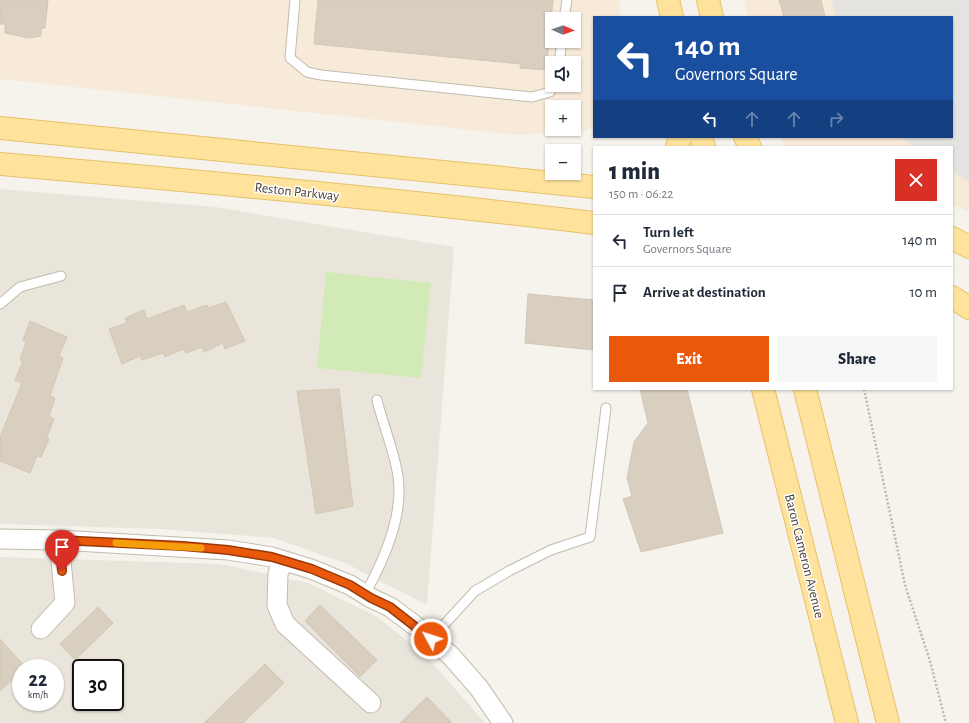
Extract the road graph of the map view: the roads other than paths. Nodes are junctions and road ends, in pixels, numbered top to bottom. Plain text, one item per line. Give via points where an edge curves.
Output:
1 (295, 0) edge
2 (566, 0) edge
3 (668, 0) edge
4 (708, 0) edge
5 (565, 12) edge
6 (672, 16) edge
7 (712, 16) edge
8 (550, 92) edge
9 (0, 128) edge
10 (0, 164) edge
11 (593, 187) edge
12 (593, 223) edge
13 (953, 239) edge
14 (969, 247) edge
15 (60, 276) dead end
16 (953, 298) edge
17 (0, 304) edge
18 (969, 308) edge
19 (763, 390) edge
20 (805, 390) edge
21 (377, 400) dead end
22 (606, 408) dead end
23 (0, 539) edge
24 (59, 540) junction
25 (284, 561) junction
26 (365, 594) junction
27 (41, 629) dead end
28 (431, 639) junction
29 (371, 703) dead end
30 (503, 723) edge
31 (847, 723) edge
32 (888, 723) edge

1 - 8 lane via 290,58 307,72 532,97
2 - 5 lane
3 - 6 main road
4 - 7 main road
9 - 11 main road
10 - 12 main road, Reston Parkway via 187,180
13 - 14 main road
15 - 17 lane via 20,287
16 - 18 main road
19 - 31 main road, Baron Cameron Avenue
20 - 32 main road
21 - 26 lane via 398,477 400,504 383,560
22 - 28 lane via 590,537 551,550 475,591
23 - 24 street
24 - 25 street via 228,550
24 - 27 street via 65,603
25 - 26 street via 312,569
25 - 29 street via 278,574 277,605 285,624
26 - 28 street via 390,607
28 - 30 street via 451,656 479,688

